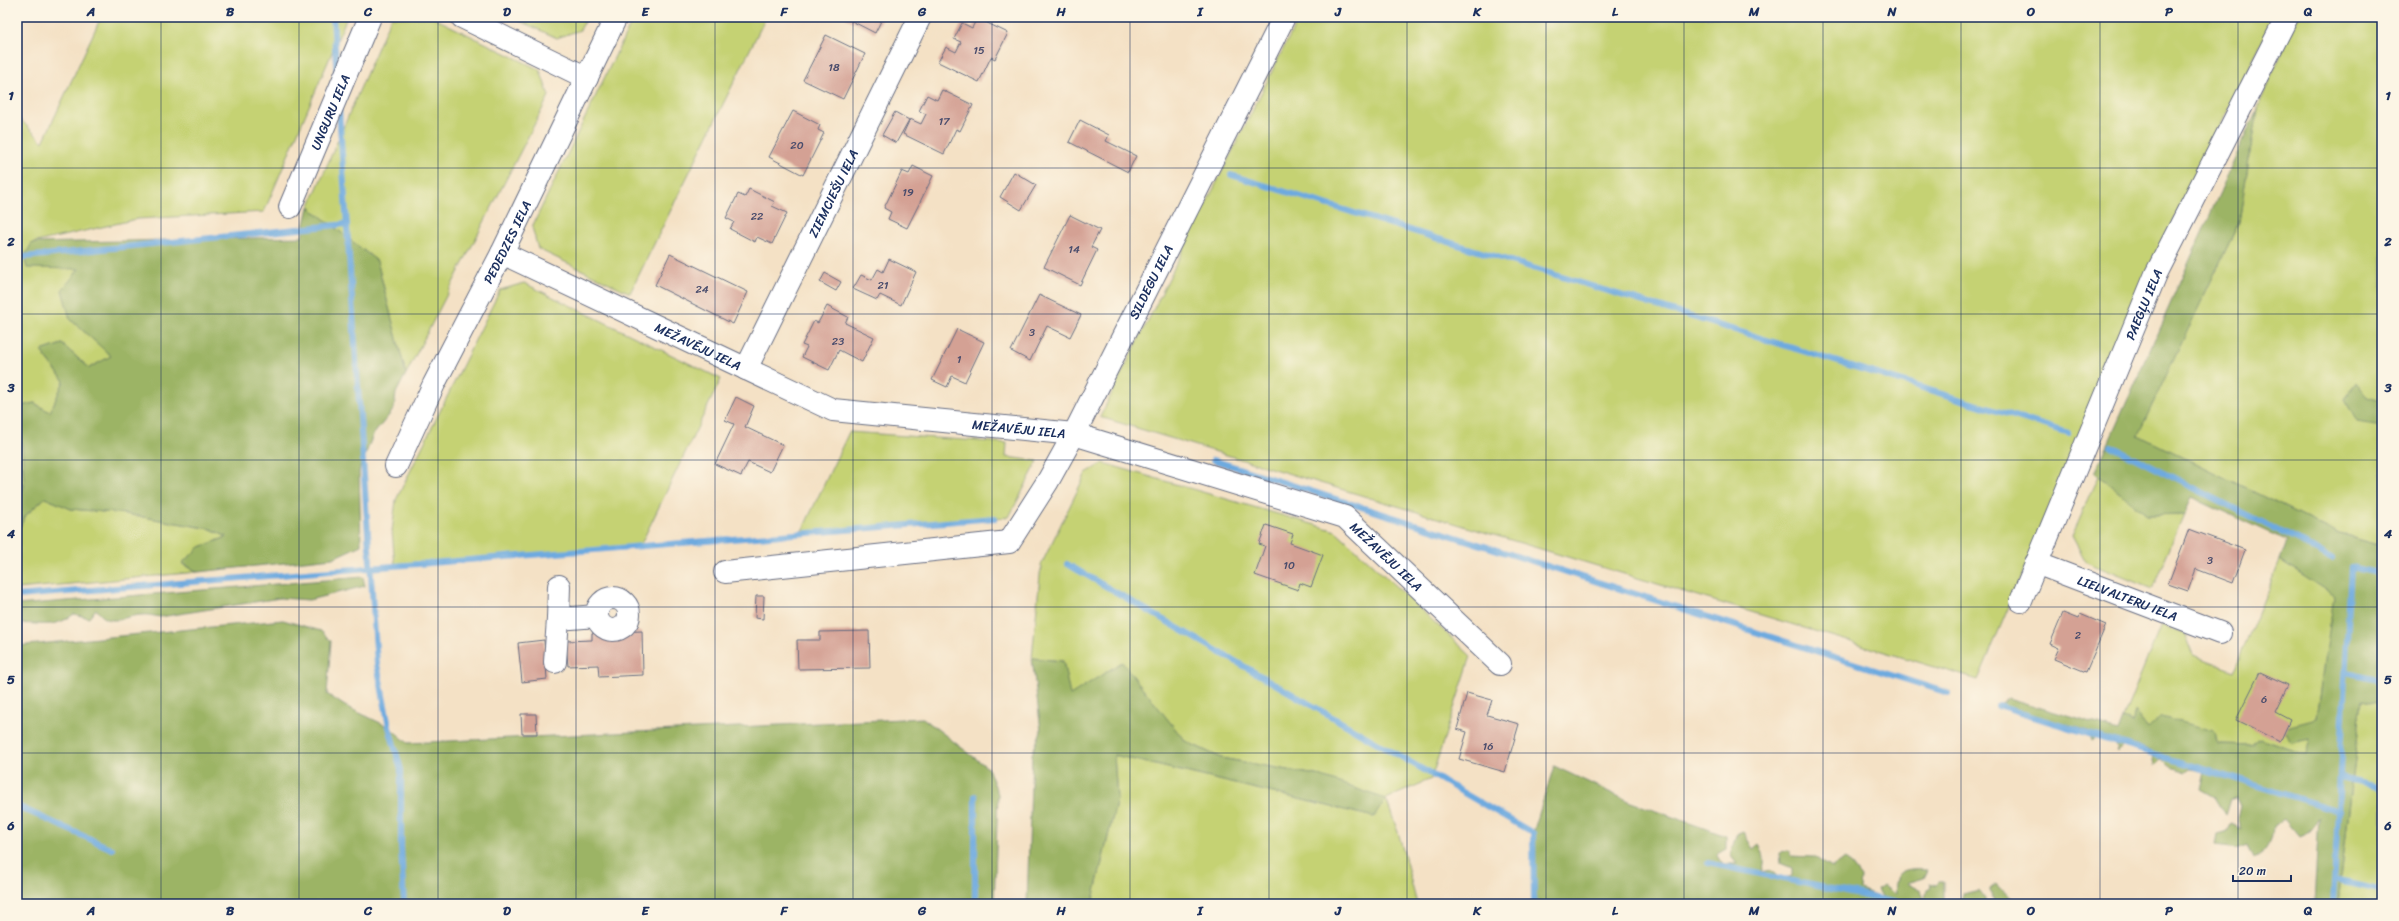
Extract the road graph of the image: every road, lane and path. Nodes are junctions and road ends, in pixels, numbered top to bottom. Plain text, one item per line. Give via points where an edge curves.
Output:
1 (370, 17) edge
2 (462, 17) edge
3 (616, 17) edge
4 (920, 17) edge
5 (1284, 17) edge
6 (2287, 17) edge
7 (586, 78) junction
8 (290, 207) dead end
9 (502, 253) junction
10 (746, 369) junction
11 (1074, 434) junction
12 (396, 466) dead end
13 (2036, 563) junction
14 (724, 572) dead end
15 (559, 586) dead end
16 (2021, 601) dead end
17 (597, 616) dead end
18 (558, 619) junction
19 (2220, 633) dead end
20 (555, 662) dead end
21 (1500, 664) dead end

1 - 8 street, UNGURU IELA
2 - 7 street
3 - 7 street, PEDEDZES IELA
4 - 10 street, ZIEMCIEŠU IELA
5 - 11 street, SILDEGU IELA
6 - 13 street, PAEGĻU IELA via 2156,274
7 - 9 street, PEDEDZES IELA
9 - 10 street, MEŽAVĒJU IELA
9 - 12 street, PEDEDZES IELA via 434,384
10 - 11 street, MEŽAVĒJU IELA via 833,410
11 - 14 street, SILDEGU IELA via 1009,542
11 - 21 street, MEŽAVĒJU IELA via 1345,517
13 - 16 street, PAEGĻU IELA
13 - 19 street, LIELVALTERU IELA
15 - 18 street
17 - 18 street
18 - 20 street

